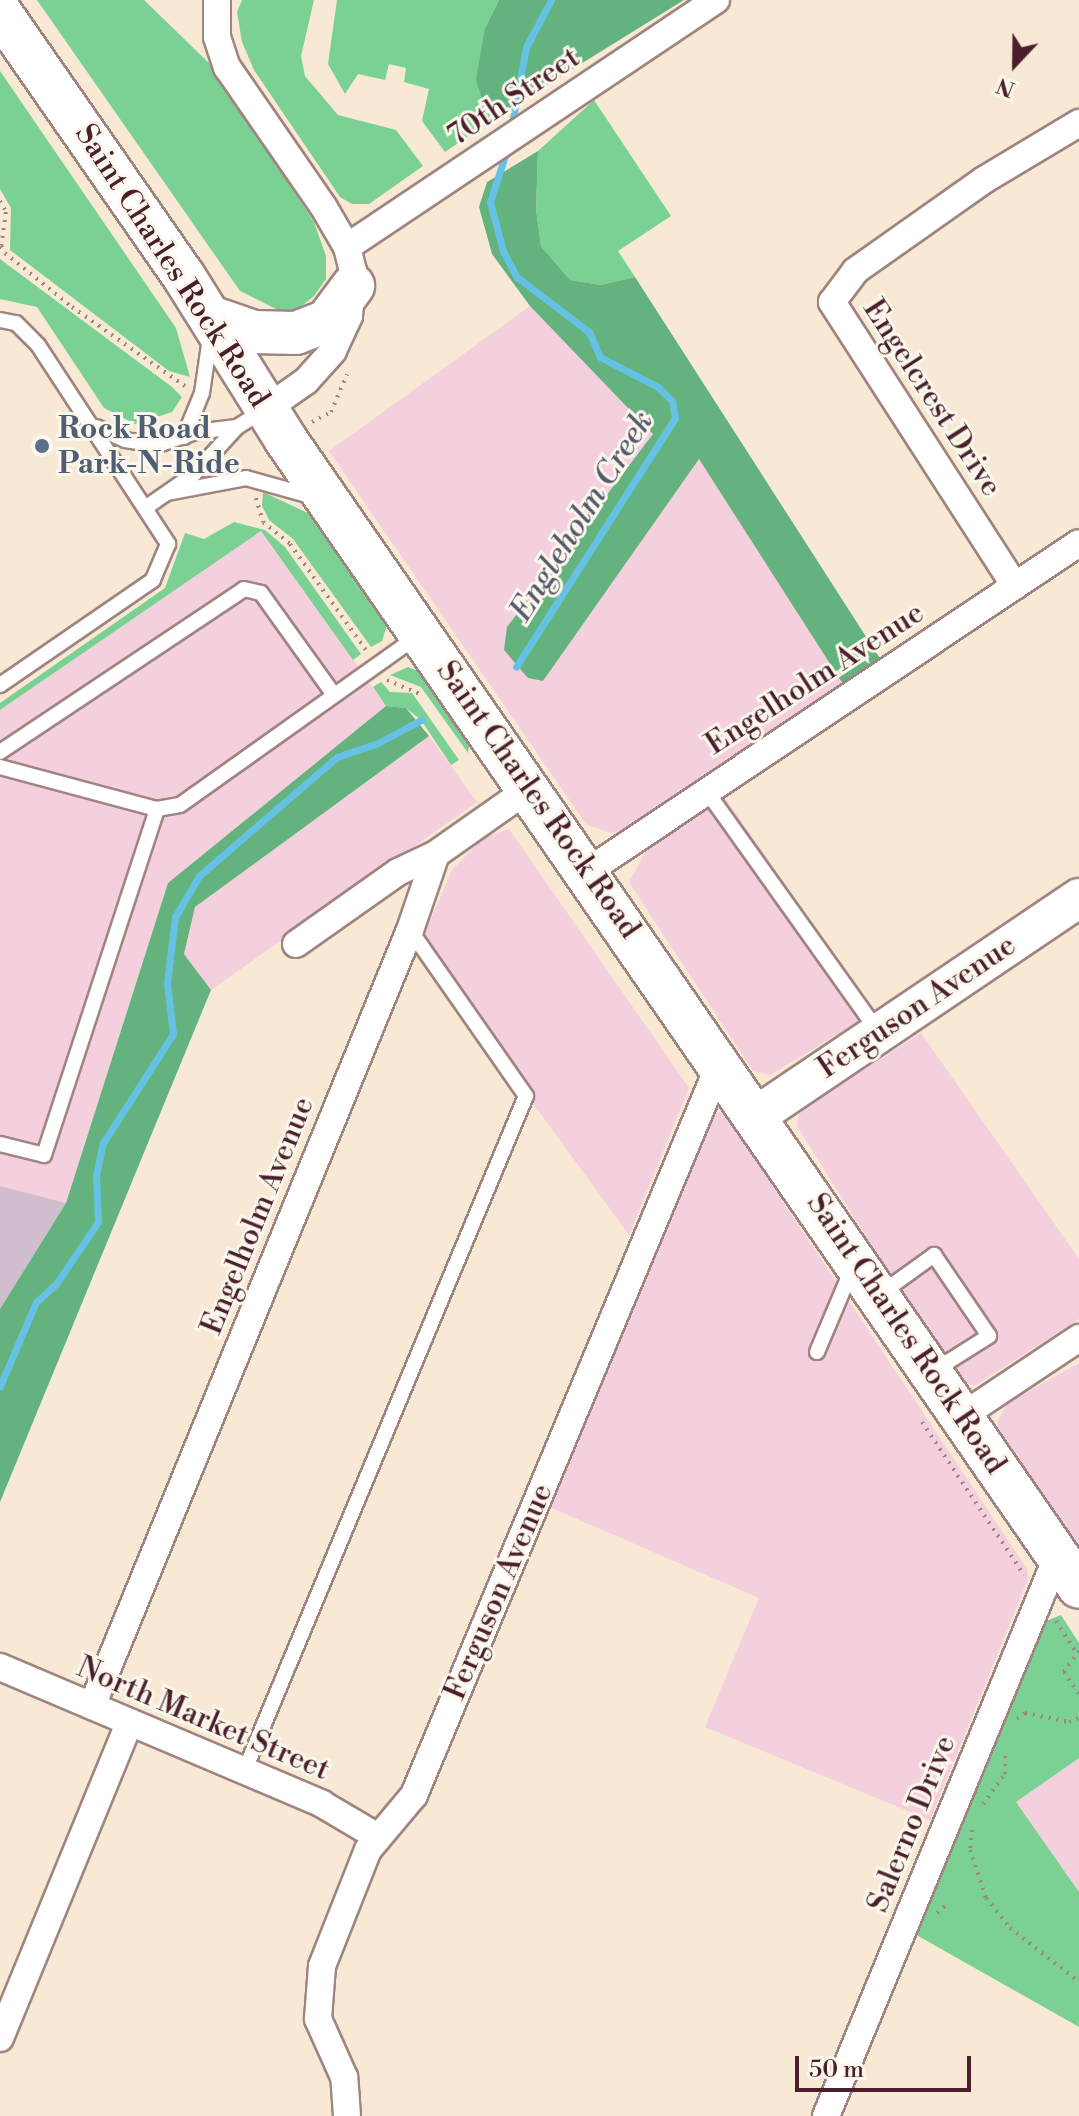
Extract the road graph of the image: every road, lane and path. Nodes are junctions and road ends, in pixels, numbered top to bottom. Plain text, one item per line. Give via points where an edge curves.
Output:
1 (716, 0) edge
2 (213, 1) edge
3 (0, 12) edge
4 (1079, 123) edge
5 (0, 201) edge
6 (0, 246) edge
7 (350, 267) junction
8 (210, 317) junction
9 (0, 320) edge
10 (186, 396) dead end
11 (252, 418) junction
12 (94, 426) junction
13 (184, 437) junction
14 (257, 490) dead end
15 (168, 493) junction
16 (148, 506) junction
17 (338, 512) junction
18 (1079, 543) edge
19 (1015, 586) junction
20 (422, 633) junction
21 (366, 650) dead end
22 (386, 678) dead end
23 (0, 685) edge
24 (334, 695) junction
25 (428, 706) dead end
26 (0, 752) edge
27 (0, 767) edge
28 (530, 788) junction
29 (705, 789) junction
30 (157, 809) junction
31 (436, 854) junction
32 (588, 871) junction
33 (1079, 898) edge
34 (410, 930) junction
35 (296, 944) dead end
36 (879, 1033) junction
37 (720, 1063) junction
38 (756, 1116) junction
39 (0, 1144) edge
40 (868, 1278) junction
41 (1079, 1338) edge
42 (817, 1352) dead end
43 (932, 1372) junction
44 (962, 1416) junction
45 (1068, 1572) edge
46 (1079, 1651) edge
47 (0, 1667) edge
48 (1079, 1694) edge
49 (92, 1706) junction
50 (1079, 1718) edge
51 (1015, 1721) dead end
52 (129, 1723) junction
53 (1006, 1740) dead end
54 (244, 1772) junction
55 (976, 1815) dead end
56 (972, 1822) dead end
57 (378, 1837) junction
58 (1079, 1982) edge
59 (0, 2038) edge
60 (347, 2116) edge
61 (826, 2116) edge

1 - 7 street, 70th Street via 501,145
2 - 7 street via 227,67
3 - 8 main road, Saint Charles Rock Road
4 - 19 street, Engelcrest Drive via 984,180 855,271 832,302
5 - 6 path via 7,222
6 - 10 path via 72,307 190,388
7 - 8 main road via 327,321 296,333 254,332
7 - 11 street via 349,316 333,351 306,381
8 - 11 main road, Saint Charles Rock Road
8 - 13 lane via 204,384
9 - 12 lane via 28,332
11 - 13 lane
11 - 15 lane
11 - 17 main road, Saint Charles Rock Road
12 - 13 lane via 144,444
12 - 16 lane
14 - 21 path via 263,522 290,544
15 - 16 lane
15 - 17 lane via 256,478 299,490
16 - 23 lane via 168,544 153,580
17 - 20 main road, Saint Charles Rock Road
18 - 19 street, Engelholm Avenue
19 - 29 street, Engelholm Avenue
20 - 24 lane
20 - 28 main road, Saint Charles Rock Road
22 - 25 path via 394,687 415,689
24 - 26 lane via 261,593 244,589
24 - 30 lane via 180,805
27 - 30 lane
28 - 31 street
28 - 32 main road, Saint Charles Rock Road
29 - 32 street, Engelholm Avenue
29 - 36 lane
30 - 39 lane via 44,1155
31 - 34 street, Engelholm Avenue
31 - 35 street via 398,872
32 - 37 main road, Saint Charles Rock Road
33 - 36 street, Ferguson Avenue
34 - 49 street, Engelholm Avenue
34 - 54 lane via 526,1096
36 - 38 street, Ferguson Avenue
37 - 38 main road, Saint Charles Rock Road
37 - 57 street, Ferguson Avenue via 414,1795
38 - 40 main road, Saint Charles Rock Road
40 - 42 lane
40 - 43 main road, Saint Charles Rock Road
40 - 43 lane via 934,1255 989,1336
41 - 44 street
43 - 44 main road, Saint Charles Rock Road
44 - 45 main road, Saint Charles Rock Road
45 - 61 street, Salerno Drive
46 - 48 path via 1064,1672
47 - 49 street, North Market Street
49 - 52 street, North Market Street
50 - 51 path via 1069,1722 1025,1713
52 - 54 street, North Market Street
52 - 59 street
53 - 55 path via 1005,1774
54 - 57 street, North Market Street via 322,1804
56 - 58 path via 970,1850 986,1898 1010,1928
57 - 60 street, Ferguson Avenue via 359,1868 317,1985 318,2019 346,2085

